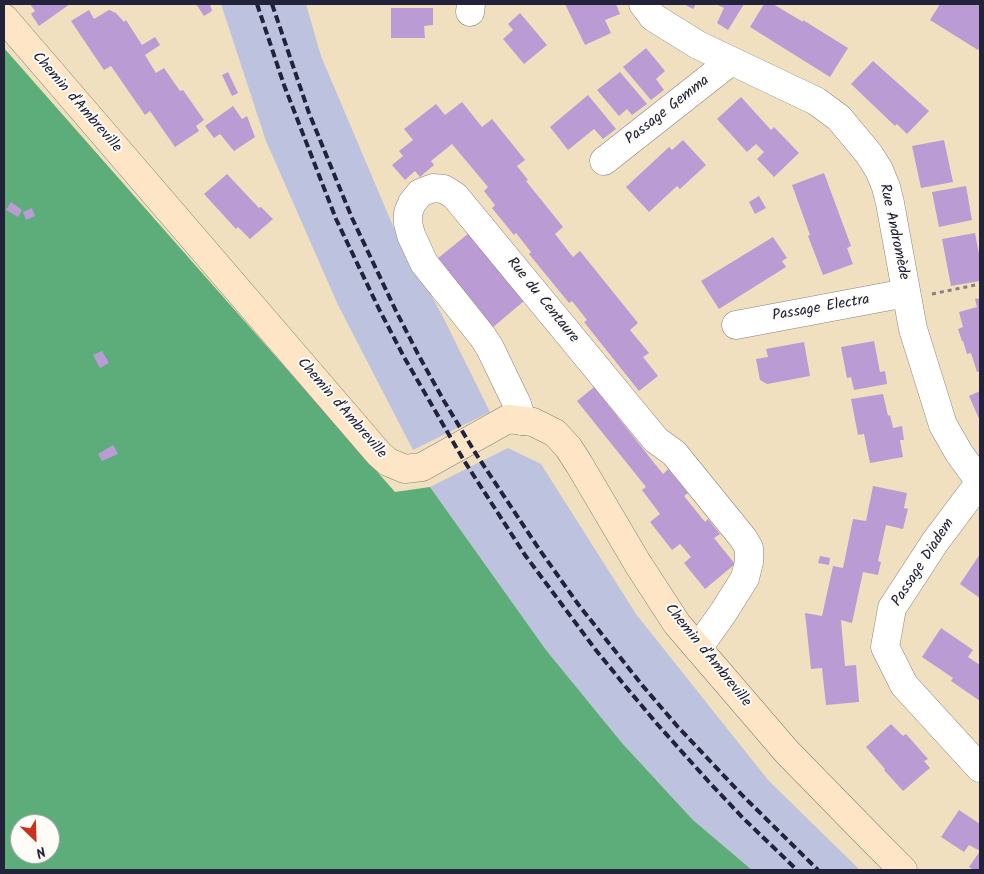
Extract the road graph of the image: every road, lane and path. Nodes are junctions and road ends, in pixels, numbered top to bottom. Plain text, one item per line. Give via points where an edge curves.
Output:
1 (643, 4) edge
2 (4, 18) edge
3 (731, 60) junction
4 (604, 161) dead end
5 (980, 284) edge
6 (907, 296) junction
7 (736, 325) dead end
8 (522, 421) junction
9 (980, 482) edge
10 (698, 648) junction
11 (980, 768) edge
12 (903, 870) edge

1 - 3 street, Rue Andromède via 653,17 698,45
2 - 8 street, Chemin d'Ambreville via 383,458 405,469 422,467 508,419
3 - 4 street, Passage Gemma
3 - 6 street, Rue Andromède via 816,101 839,118 869,154 886,187
5 - 6 path via 925,296
6 - 7 street, Passage Electra
6 - 9 street, Rue Andromède via 913,329 943,425
8 - 10 street, Chemin d'Ambreville via 533,422 568,447 638,564 677,624
8 - 10 street, Rue du Centaure via 490,348 424,263 411,235 408,213 412,202 433,188 444,189 455,196 656,440 674,453 744,538 750,562 745,578
9 - 11 street, Passage Diadem via 934,542 892,608 885,647 904,685
10 - 12 street, Chemin d'Ambreville via 787,752

